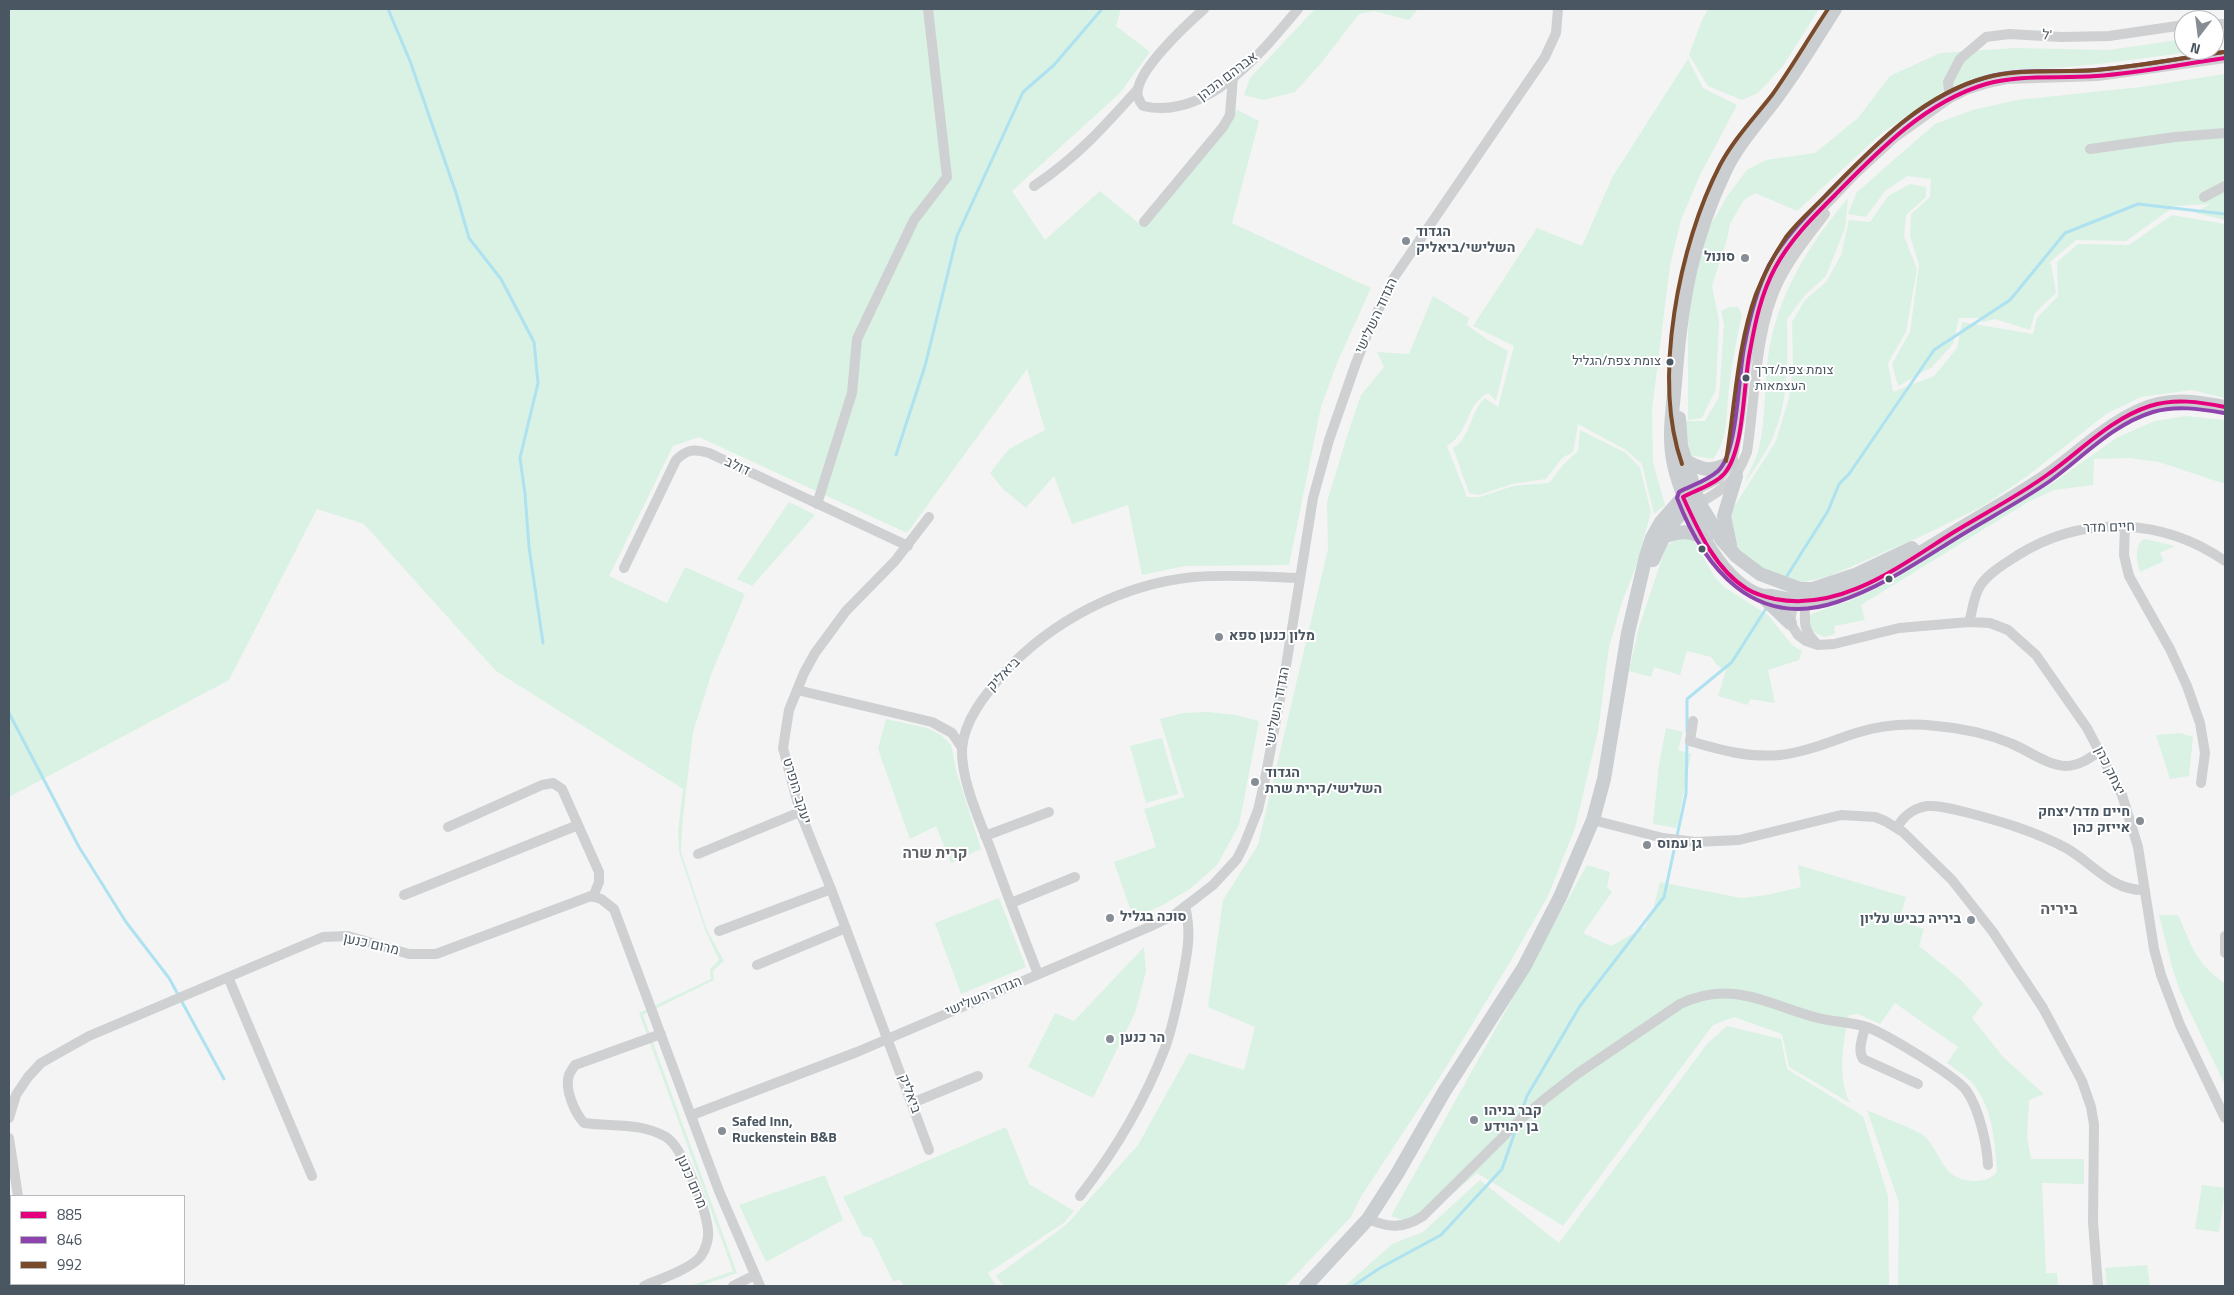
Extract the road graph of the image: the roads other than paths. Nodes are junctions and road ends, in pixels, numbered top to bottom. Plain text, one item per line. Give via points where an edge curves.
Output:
1 (928, 9) edge
2 (1204, 9) edge
3 (1298, 9) edge
4 (1558, 9) edge
5 (1835, 9) edge
6 (2174, 26) edge
7 (2225, 58) edge
8 (1233, 77) junction
9 (1137, 90) junction
10 (1950, 98) junction
11 (2225, 133) edge
12 (2090, 149) dead end
13 (1856, 173) junction
14 (1034, 186) dead end
15 (2225, 186) edge
16 (2204, 197) dead end
17 (1144, 222) dead end
18 (1676, 380) junction
19 (2225, 406) edge
20 (1688, 462) junction
21 (1732, 462) junction
22 (1736, 476) junction
23 (1691, 500) junction
24 (817, 504) junction
25 (929, 517) dead end
26 (2124, 526) junction
27 (1957, 530) junction
28 (1665, 536) junction
29 (1706, 540) junction
30 (908, 546) junction
31 (1731, 551) junction
32 (2225, 562) edge
33 (624, 568) dead end
34 (1643, 575) junction
35 (1300, 578) junction
36 (1800, 589) junction
37 (1762, 596) junction
38 (1799, 602) junction
39 (1969, 622) junction
40 (1790, 623) junction
41 (1818, 645) junction
42 (797, 690) junction
43 (1693, 721) dead end
44 (962, 748) junction
45 (2100, 752) junction
46 (2201, 783) dead end
47 (800, 812) junction
48 (1049, 812) dead end
49 (1592, 820) junction
50 (578, 825) junction
51 (448, 827) dead end
52 (1898, 828) junction
53 (985, 836) junction
54 (698, 854) dead end
55 (1075, 877) dead end
56 (831, 889) junction
57 (2145, 890) junction
58 (404, 895) dead end
59 (593, 897) junction
60 (1011, 903) junction
61 (1185, 906) junction
62 (846, 928) junction
63 (719, 931) dead end
64 (2225, 936) edge
65 (2225, 953) edge
66 (757, 965) dead end
67 (1038, 974) junction
68 (228, 977) junction
69 (1865, 1027) junction
70 (661, 1034) junction
71 (888, 1038) junction
72 (978, 1076) dead end
73 (1918, 1084) dead end
74 (912, 1102) junction
75 (692, 1115) junction
76 (9, 1118) edge
77 (2225, 1118) edge
78 (9, 1138) edge
79 (930, 1150) dead end
80 (1988, 1166) dead end
81 (312, 1176) dead end
82 (18, 1195) edge
83 (1080, 1196) dead end
84 (1368, 1219) junction
85 (755, 1275) junction
86 (644, 1286) edge
87 (733, 1286) edge
88 (760, 1286) edge
89 (1306, 1286) edge
90 (2098, 1286) edge

1 - 24 street via 947,176 914,220 857,339 852,392
2 - 9 street via 1157,57 1141,78
3 - 8 street, אברהם הכהן via 1262,52
4 - 35 street, הגדוד השלישי via 1556,33 1538,70 1428,226 1378,308 1329,440 1313,498
5 - 18 main road via 1726,168 1704,220 1688,274
6 - 10 street, ל' via 2109,36 2009,34 1986,37 1960,59 1948,82
7 - 10 street via 2098,76 2007,79 1966,90
8 - 9 street, אברהם הכהן via 1194,103 1177,107 1155,109 1143,106 1138,100
8 - 17 street via 1230,115 1223,127
9 - 14 street via 1070,161
10 - 13 street via 1894,138
11 - 12 street
13 - 21 street via 1793,239 1760,301 1746,366
13 - 22 street via 1801,245 1771,298 1746,452
15 - 16 street
18 - 20 main road via 1681,446
18 - 23 main road via 1671,450
19 - 27 main road via 2186,400 2140,410 2099,434 2026,488
20 - 21 main road via 1714,470
20 - 23 main road
21 - 23 street via 1718,479
22 - 23 street via 1719,493
22 - 31 main road via 1724,516
23 - 28 main road
23 - 29 main road
23 - 31 main road
23 - 34 main road via 1661,522 1652,538
24 - 30 street, דולב
24 - 33 street, דולב via 708,453 694,449 684,452 668,474
25 - 30 street, יעקב הופרט
26 - 32 street, חיים מדר via 2170,533 2192,541
26 - 39 street, חיים מדר via 2076,530 2028,549 1983,582
26 - 46 street via 2124,555 2129,576 2170,648 2200,723 2205,752
27 - 36 main road via 1831,584
27 - 38 main road via 1860,586 1831,597
28 - 29 main road via 1681,531 1697,534
28 - 34 main road
29 - 37 main road via 1738,582
30 - 42 street, יעקב הופרט via 846,611 816,653
31 - 36 main road via 1760,574
34 - 49 main road via 1628,633 1607,761
35 - 44 street, ביאליק via 1193,578 1134,590 1086,611 1060,626 1011,665 973,714
35 - 61 street, הגדוד השלישי via 1258,810 1237,858 1224,875
36 - 38 street
37 - 38 main road
37 - 40 main road
38 - 40 street
38 - 41 street via 1807,634
39 - 41 street, יצחק כהן via 1899,628
39 - 45 street, יצחק כהן via 1999,626 2026,645 2063,691
40 - 41 street via 1798,635
42 - 44 street via 932,722 952,734
42 - 47 street, יעקב הופרט via 783,748
43 - 45 street via 1690,741 1753,756 1795,753 1858,732 1907,725 1959,728 1986,734 2061,765 2078,764
44 - 53 street, ביאליק via 963,766
45 - 57 street, יצחק כהן via 2129,815
47 - 54 street
47 - 56 street, יעקב הופרט
48 - 53 street
49 - 52 street via 1663,838 1695,842 1738,840 1841,814 1875,817
49 - 84 main road via 1560,897 1524,968
50 - 51 street via 562,789 553,783
50 - 58 street
50 - 59 street via 599,872
52 - 57 street via 1910,814 1927,806 1986,817 2054,842 2120,886
52 - 90 street via 1944,871 1987,924 2043,1008 2080,1076 2094,1125 2093,1222
53 - 60 street, ביאליק
55 - 60 street
56 - 62 street, יעקב הופרט
56 - 63 street
57 - 77 street, יצחק כהן via 2154,949 2167,994
59 - 68 street, מרום כנען via 436,954 409,954 348,936 324,937
59 - 70 street, מרום כנען via 614,909
60 - 67 street, ביאליק
61 - 67 street, הגדוד השלישי via 1149,927
61 - 83 street via 1190,939 1166,1047 1131,1118 1103,1166
62 - 66 street
62 - 71 street, יעקב הופרט
64 - 65 street
67 - 71 street, הגדוד השלישי
68 - 76 street, מרום כנען via 89,1036 41,1063 16,1095
68 - 81 street
69 - 73 street via 1860,1048 1863,1059
69 - 80 street via 1953,1078 1965,1089 1982,1131
69 - 84 street via 1818,1018 1746,995 1694,997 1585,1068 1546,1098 1423,1216 1400,1227
70 - 75 street, מרום כנען
70 - 86 street, מרום כנען via 575,1065 568,1076 576,1115 584,1123 637,1126 668,1138 680,1154 704,1211 708,1231 702,1255 693,1263
71 - 74 street, ביאליק
71 - 75 street, הגדוד השלישי
72 - 74 street
74 - 79 street, ביאליק
75 - 85 street, מרום כנען via 719,1191
78 - 82 street
84 - 89 main road
85 - 87 street
85 - 88 street, מרום כנען

